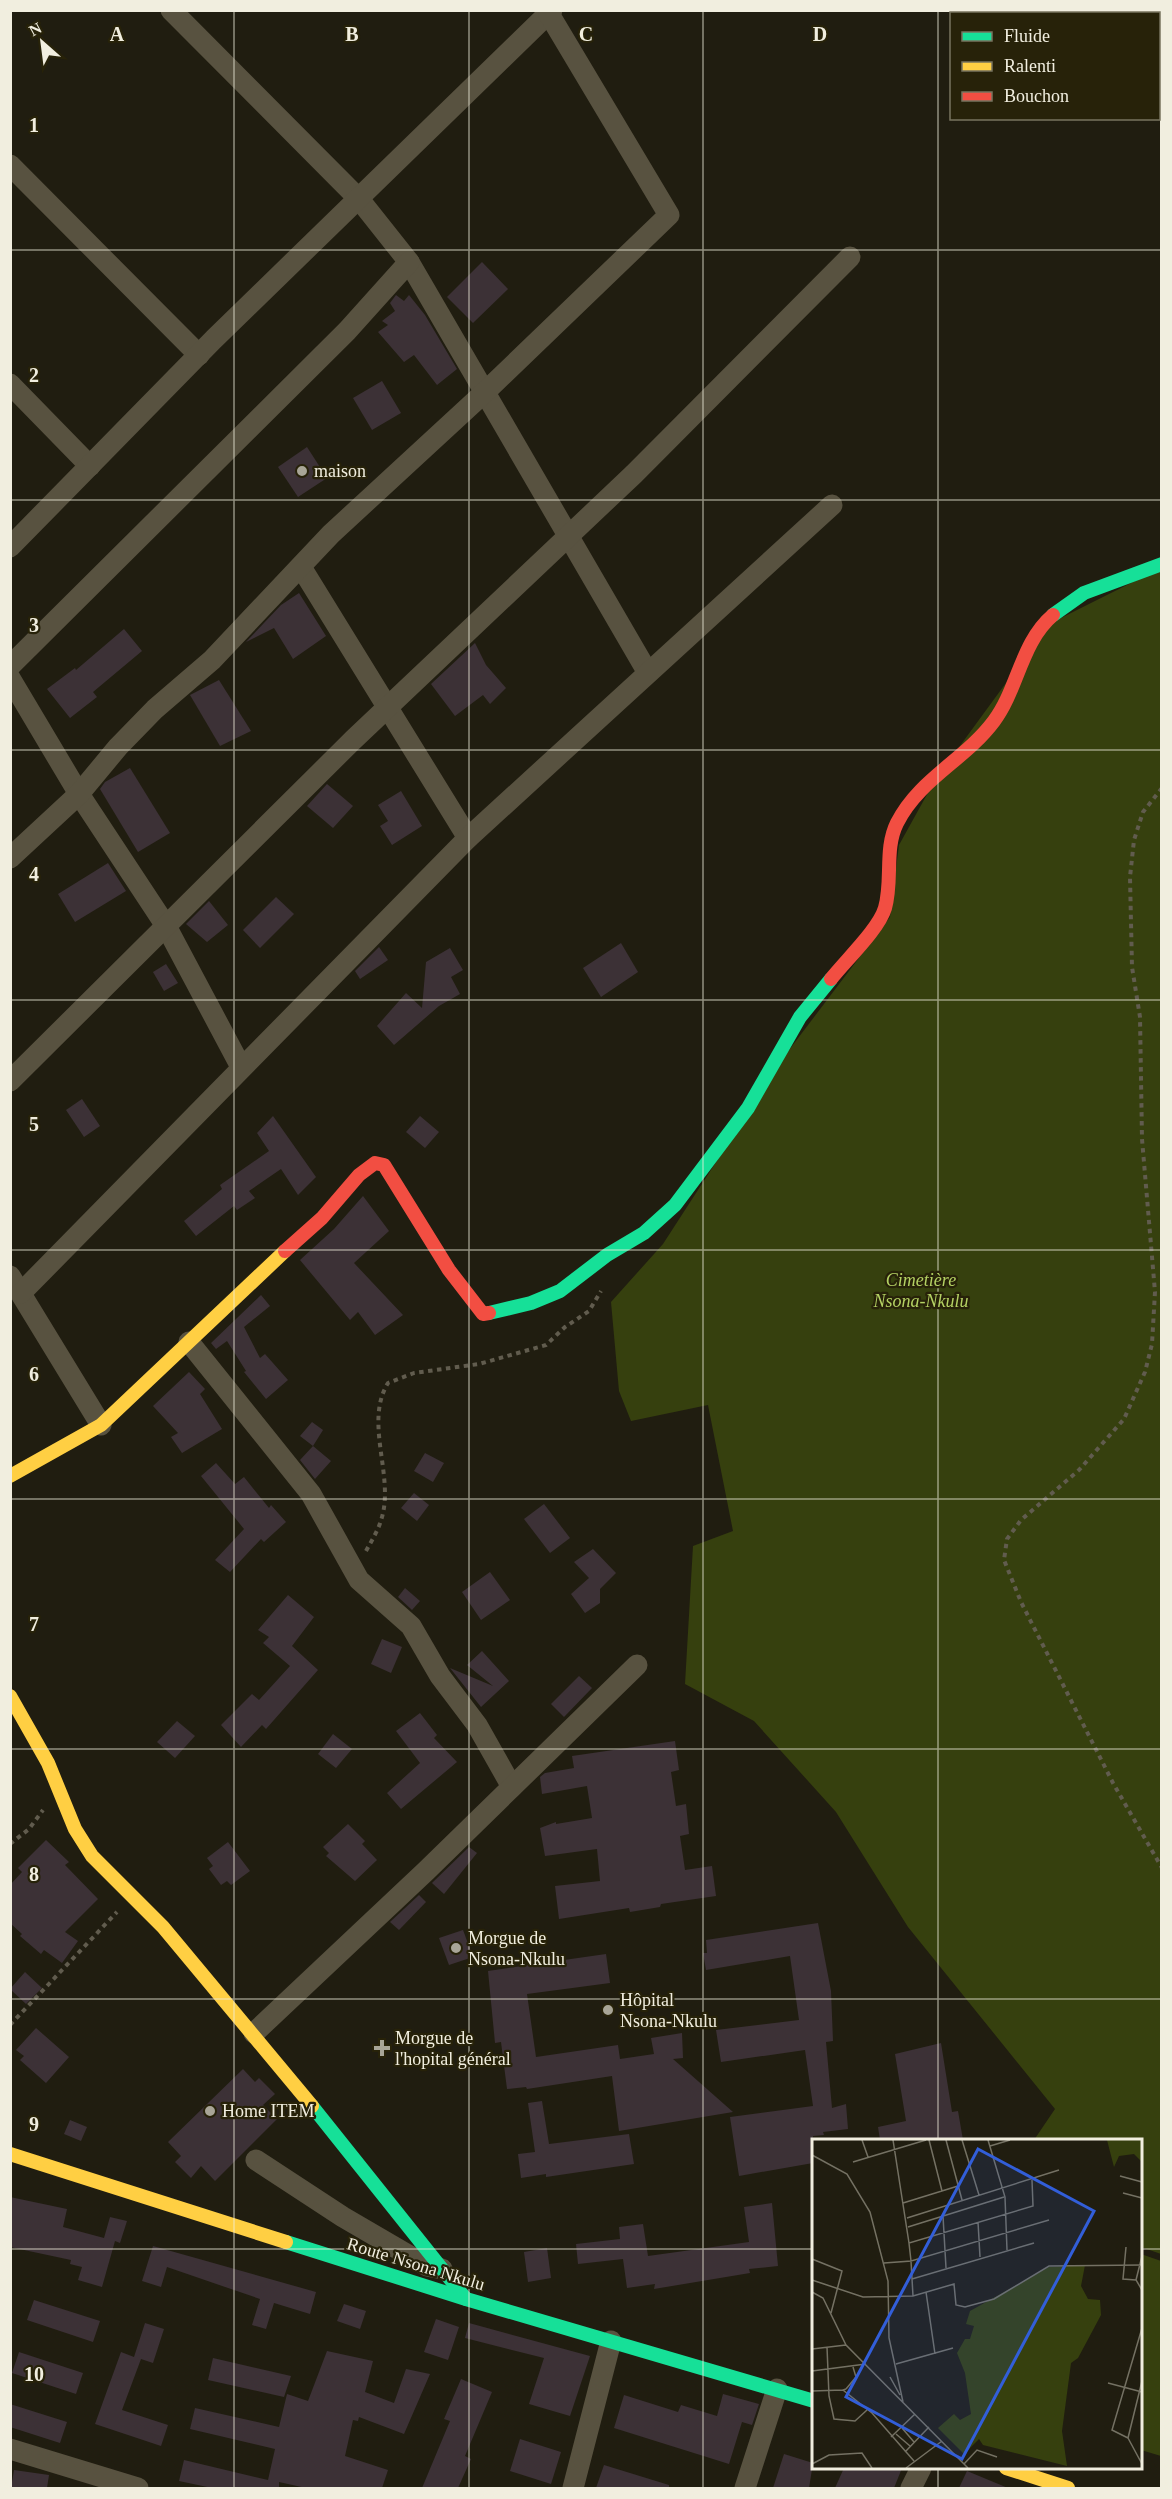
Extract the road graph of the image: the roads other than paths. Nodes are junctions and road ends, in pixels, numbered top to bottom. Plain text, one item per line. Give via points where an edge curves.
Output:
1 (171, 10) edge
2 (551, 12) edge
3 (10, 165) edge
4 (359, 199) junction
5 (850, 257) dead end
6 (410, 262) junction
7 (199, 354) junction
8 (10, 384) edge
9 (485, 392) junction
10 (90, 466) junction
11 (832, 505) dead end
12 (568, 536) junction
13 (10, 547) edge
14 (1161, 564) edge
15 (301, 567) junction
16 (10, 666) edge
17 (648, 673) junction
18 (10, 678) edge
19 (388, 707) junction
20 (79, 794) junction
21 (468, 838) junction
22 (10, 858) edge
23 (166, 926) junction
24 (241, 1067) junction
25 (10, 1081) edge
26 (16, 1284) edge
27 (189, 1342) junction
28 (100, 1425) junction
29 (10, 1476) edge
30 (638, 1665) dead end
31 (10, 1696) edge
32 (512, 1787) junction
33 (254, 2033) junction
34 (12, 2156) edge
35 (256, 2160) dead end
36 (443, 2270) junction
37 (466, 2299) junction
38 (611, 2341) junction
39 (777, 2389) junction
40 (812, 2401) edge
41 (10, 2449) edge
42 (920, 2469) edge
43 (1009, 2469) edge
44 (138, 2488) edge
45 (573, 2488) edge
46 (745, 2488) edge
47 (911, 2488) edge
48 (1068, 2488) edge

1 - 4 street
2 - 4 street
2 - 9 street via 669,215
3 - 7 street
4 - 6 street
4 - 7 street
5 - 12 street
6 - 9 street
6 - 16 street via 347,331
7 - 10 street
8 - 10 street
9 - 12 street
9 - 15 street
10 - 13 street
11 - 17 street
12 - 17 street
12 - 19 street
14 - 27 street via 1083,595 1042,625 995,721 925,782 899,820 892,840 883,915 800,1017 747,1108 696,1179 644,1233 560,1291 531,1303 483,1314 449,1270 384,1165 375,1162 322,1218
15 - 19 street
15 - 20 street via 212,660 125,740
17 - 21 street
18 - 20 street
19 - 21 street
19 - 23 street
20 - 22 street
20 - 23 street
21 - 24 street
23 - 24 street
23 - 25 street
24 - 26 street
26 - 28 street
27 - 28 street
27 - 32 street via 311,1494 359,1580 411,1626 440,1676 477,1725
28 - 29 street
30 - 32 street
31 - 33 street via 92,1856 163,1926
32 - 33 street
33 - 36 street
34 - 37 street, Route Nsona Nkulu
35 - 36 street via 343,2217 427,2266
36 - 37 street
37 - 38 street, Route Nsona Nkulu
38 - 39 street, Route Nsona Nkulu
38 - 45 street
39 - 40 street, Route Nsona Nkulu
39 - 46 street
41 - 44 street
42 - 47 street
43 - 48 street

